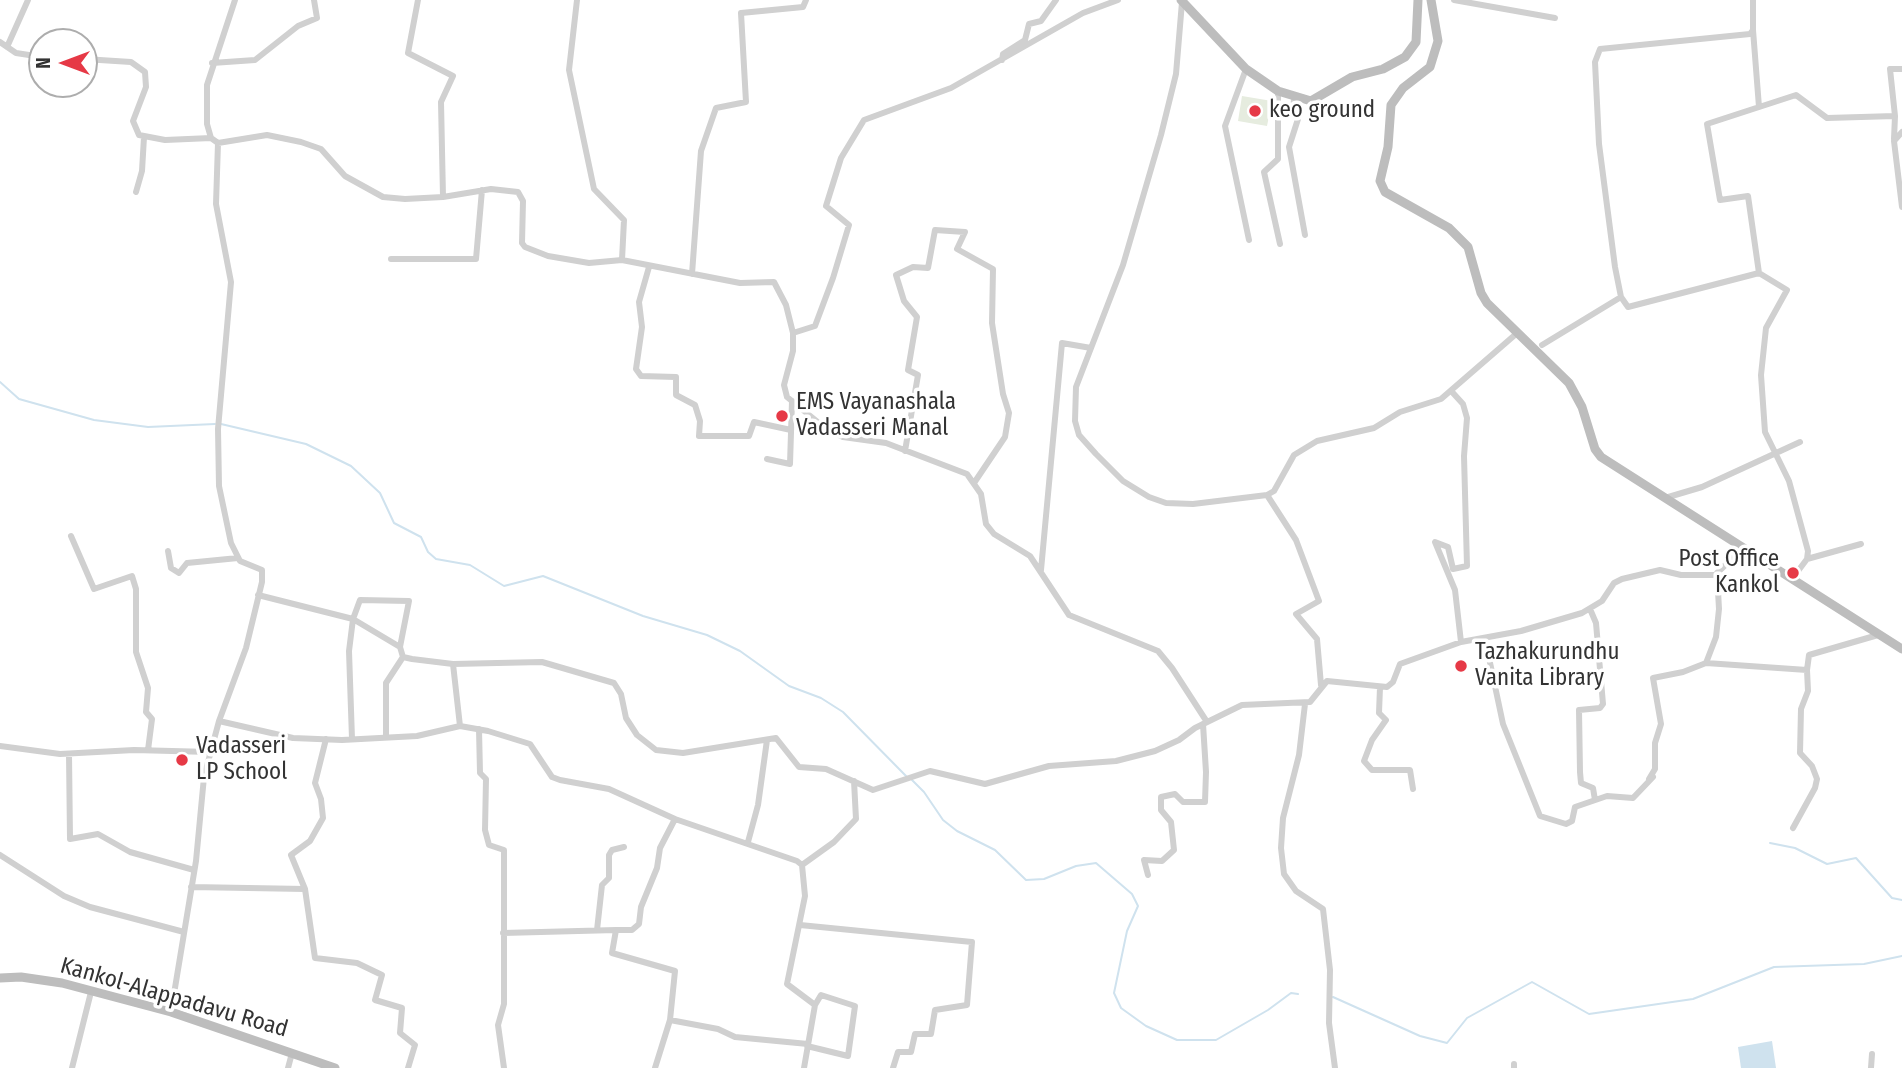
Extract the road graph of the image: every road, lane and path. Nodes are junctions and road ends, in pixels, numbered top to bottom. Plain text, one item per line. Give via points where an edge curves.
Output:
1 (28, 0) edge
2 (235, 0) edge
3 (314, 0) edge
4 (418, 0) edge
5 (577, 0) edge
6 (806, 0) edge
7 (1056, 0) edge
8 (1118, 0) edge
9 (1418, 0) edge
10 (1432, 0) edge
11 (1454, 0) edge
12 (1753, 0) edge
13 (1181, 1) edge
14 (1555, 18) dead end
15 (1754, 30) junction
16 (3, 44) edge
17 (28, 55) edge
18 (98, 60) edge
19 (1002, 60) junction
20 (212, 63) junction
21 (1246, 69) junction
22 (1902, 69) edge
23 (1278, 91) junction
24 (1294, 99) junction
25 (1759, 107) junction
26 (1895, 117) junction
27 (1902, 132) edge
28 (144, 137) junction
29 (211, 138) junction
30 (1894, 141) junction
31 (218, 143) junction
32 (482, 190) junction
33 (135, 192) dead end
34 (443, 197) junction
35 (1902, 207) edge
36 (1305, 235) dead end
37 (1249, 240) dead end
38 (1280, 244) dead end
39 (391, 259) dead end
40 (622, 260) junction
41 (649, 267) junction
42 (1759, 273) junction
43 (692, 274) junction
44 (1621, 297) junction
45 (793, 333) junction
46 (1516, 334) junction
47 (1542, 345) dead end
48 (1091, 348) junction
49 (1453, 393) junction
50 (792, 401) junction
51 (791, 430) junction
52 (1800, 442) dead end
53 (905, 451) junction
54 (1777, 454) junction
55 (767, 459) dead end
56 (974, 483) junction
57 (1267, 495) junction
58 (1663, 498) junction
59 (71, 536) dead end
60 (1861, 544) dead end
61 (1743, 548) junction
62 (168, 551) dead end
63 (238, 558) junction
64 (1807, 559) junction
65 (1041, 570) junction
66 (1716, 575) junction
67 (1792, 579) junction
68 (258, 596) junction
69 (1590, 609) junction
70 (354, 619) junction
71 (1878, 635) junction
72 (1485, 639) junction
73 (1461, 642) junction
74 (400, 647) junction
75 (1902, 649) edge
76 (403, 657) junction
77 (1706, 663) junction
78 (453, 664) junction
79 (1807, 670) junction
80 (1321, 685) junction
81 (1380, 687) junction
82 (1304, 704) junction
83 (219, 721) junction
84 (1205, 723) junction
85 (460, 726) junction
86 (479, 729) junction
87 (386, 737) junction
88 (326, 739) junction
89 (352, 739) junction
90 (767, 740) junction
91 (0, 746) edge
92 (148, 750) junction
93 (210, 752) junction
94 (69, 754) junction
95 (1653, 777) junction
96 (854, 781) junction
97 (1644, 781) dead end
98 (1413, 789) dead end
99 (1595, 800) junction
100 (675, 819) junction
101 (1793, 828) dead end
102 (748, 842) junction
103 (624, 847) dead end
104 (0, 855) edge
105 (802, 865) junction
106 (194, 870) junction
107 (1148, 875) dead end
108 (191, 887) junction
109 (305, 889) junction
110 (800, 925) junction
111 (597, 930) junction
112 (616, 930) junction
113 (184, 932) junction
114 (503, 933) junction
115 (0, 978) edge
116 (91, 992) junction
117 (815, 1004) junction
118 (171, 1012) junction
119 (670, 1020) junction
120 (808, 1045) junction
121 (292, 1053) junction
122 (1871, 1054) dead end
123 (72, 1068) edge
124 (288, 1068) edge
125 (335, 1068) edge
126 (408, 1068) edge
127 (504, 1068) edge
128 (655, 1068) edge
129 (804, 1068) edge
130 (893, 1068) edge
131 (1335, 1068) edge
132 (1871, 1068) edge

1 - 16 street
2 - 20 street
3 - 20 street via 317,19 298,26 255,60
4 - 34 street via 408,53 453,76 441,102
5 - 40 street via 569,69 594,189 624,220
6 - 43 street via 803,7 741,13 746,102 716,107 702,146
7 - 19 street via 1041,21 1029,23 1025,40 1003,54
8 - 19 street via 1083,13
9 - 24 main road via 1416,41 1405,57 1352,77 1320,99
10 - 46 main road via 1438,41 1435,55 1430,67 1394,98 1381,187 1392,198 1449,228 1468,247 1481,293
11 - 14 street
12 - 15 street
13 - 21 main road
13 - 48 street via 1176,74 1161,135 1123,265
15 - 25 street
15 - 44 street via 1735,37 1674,44 1618,45 1600,49 1596,55 1600,144
16 - 17 street
18 - 28 street via 131,62 145,72 146,88 133,121 134,129
19 - 45 street via 951,88 864,120 841,158 826,206 849,225 834,278 815,326
20 - 29 street via 207,85
21 - 23 main road
21 - 37 street via 1225,126
22 - 26 street via 1890,69
23 - 24 main road
23 - 38 street via 1278,159 1264,172
24 - 36 street via 1298,119 1289,147
25 - 26 street via 1796,95 1827,118
25 - 42 street via 1707,124 1720,200 1748,196
26 - 30 street
27 - 30 street
28 - 29 street
28 - 33 street via 142,171
29 - 31 street
30 - 35 street
31 - 34 street via 267,135 300,142 321,149 345,176 383,197
31 - 63 street via 216,204 232,282 218,429 219,486
32 - 34 street
32 - 39 street via 476,259
32 - 40 street via 518,191 523,201 525,247 589,263
40 - 41 street
41 - 43 street
41 - 51 street via 639,302 642,327 636,369 641,376 676,377 676,396 695,405 699,436 749,436 754,422
42 - 44 street via 1628,307
42 - 54 street via 1787,290 1766,328 1760,375 1765,432
43 - 45 street via 740,283 774,282 786,304
44 - 47 street
45 - 50 street via 784,385 784,394
46 - 49 street
46 - 58 main road via 1569,383 1601,457
48 - 57 street via 1076,387 1075,421 1079,435 1123,481 1166,503
48 - 65 street via 1062,344
49 - 57 street via 1400,412 1374,428 1317,442 1294,455 1274,491
49 - 73 street via 1467,418 1467,566 1453,569 1448,547 1435,542 1455,590
50 - 51 street
50 - 53 street via 843,437 886,443
51 - 55 street via 790,464
52 - 54 street
53 - 56 street via 967,474
53 - 56 street via 918,375 908,370 917,317 904,301 896,275 913,267 928,268 936,230 965,232 957,249 993,269 992,323 1009,413 1005,437
54 - 58 street
54 - 64 street via 1796,503
56 - 65 street via 981,494 986,524 1024,550
57 - 80 street via 1296,540 1319,601 1296,614 1317,639
58 - 61 main road
59 - 92 street via 94,589 132,576 136,652 148,688 146,712 152,719
60 - 64 street
61 - 66 street
61 - 67 main road
62 - 63 street via 171,568 179,573 187,563
63 - 68 street via 262,570
64 - 67 street
65 - 84 street via 1069,615 1158,651
66 - 69 street via 1644,572 1615,583
66 - 77 street via 1716,637
67 - 71 main road
68 - 70 street
68 - 83 street via 246,648
69 - 72 street
69 - 99 street via 1596,623 1602,704 1579,710 1580,772 1581,783 1593,788
70 - 74 street
70 - 74 street via 360,600 409,601
70 - 89 street via 349,651
71 - 75 main road
71 - 79 street via 1809,655
72 - 73 street
72 - 99 street via 1503,723 1541,816 1566,824 1572,821 1575,807
73 - 81 street via 1400,664 1393,682
74 - 76 street
76 - 78 street
76 - 87 street via 386,683
77 - 79 street
77 - 95 street via 1653,678 1661,723
78 - 85 street
78 - 90 street via 542,662 614,683 626,718 656,750 683,753
79 - 101 street via 1800,753 1816,779
80 - 81 street via 1339,681
80 - 82 street
81 - 98 street via 1379,713 1386,720 1364,761 1372,770 1410,770
82 - 84 street via 1242,705
82 - 131 street via 1281,848 1284,874 1296,891 1323,909
83 - 88 street via 293,738
83 - 93 street
84 - 96 street via 1155,751 1116,761 1049,766 985,784 930,771 873,790
84 - 107 street via 1205,802 1183,802 1175,794 1161,797 1161,810 1171,822 1174,850 1162,861 1144,860
85 - 86 street
85 - 87 street via 417,736
86 - 100 street via 530,744 552,776 609,789
86 - 114 street via 480,773 486,779 485,830 489,845 504,850
87 - 89 street
88 - 89 street
88 - 109 street via 314,783 323,818 310,841 291,855
90 - 96 street via 776,738 799,767 825,769
90 - 102 street
91 - 94 street
92 - 93 street
92 - 94 street
93 - 106 street
94 - 106 street via 70,839 97,834 130,852
95 - 97 street
95 - 99 street via 1633,799 1617,795
96 - 105 street via 856,818 834,842
100 - 102 street
100 - 112 street via 660,848 657,868 640,907 639,924 632,930
102 - 105 street
103 - 111 street via 609,855 609,878 602,885
104 - 113 street via 90,907
105 - 110 street via 805,896
106 - 108 street
108 - 109 street
108 - 113 street
109 - 126 street via 314,958 357,963 382,975 375,1000 402,1008 400,1033 415,1045
110 - 117 street via 787,984
110 - 130 street via 972,942 967,1005 935,1010 931,1034 915,1034 911,1052 898,1052
111 - 112 street
111 - 114 street
112 - 119 street via 612,953 675,971
113 - 118 street
114 - 127 street via 504,1004 498,1025
115 - 116 main road, Kankol-Alappadavu Road via 62,983
116 - 118 main road, Kankol-Alappadavu Road
116 - 123 street
117 - 120 street
117 - 120 street via 821,995 855,1006 848,1056
118 - 121 main road, Kankol-Alappadavu Road
119 - 120 street via 735,1037
119 - 128 street
120 - 129 street
121 - 124 street
121 - 125 main road, Kankol-Alappadavu Road
122 - 132 street

